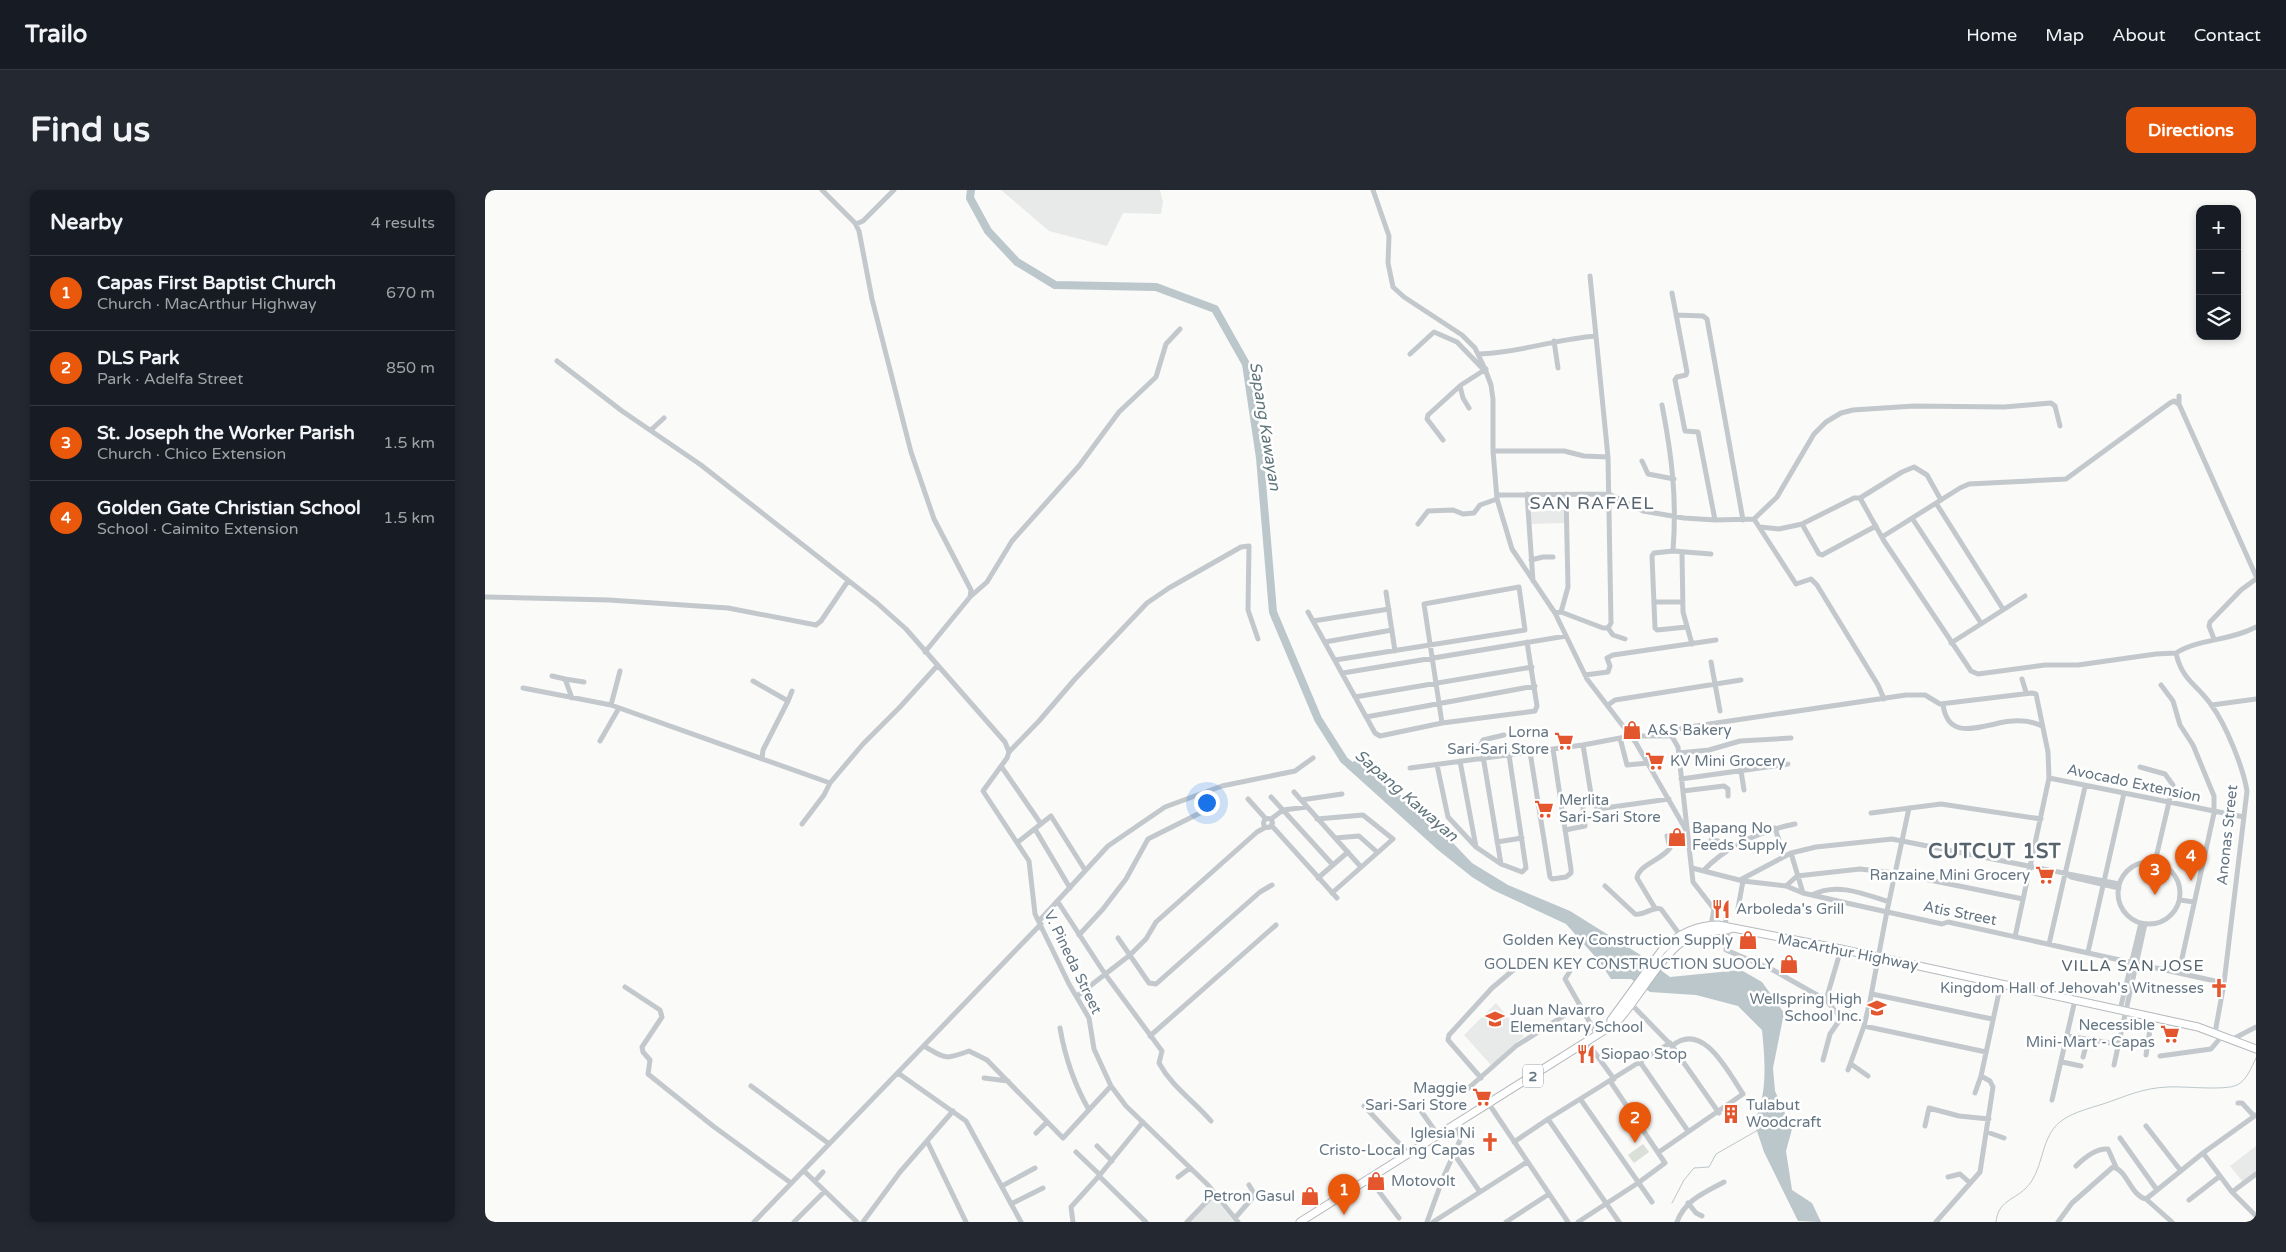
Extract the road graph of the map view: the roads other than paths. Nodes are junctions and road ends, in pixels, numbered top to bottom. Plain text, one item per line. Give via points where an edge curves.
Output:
1 (822, 190) edge
2 (894, 190) edge
3 (1373, 190) edge
4 (856, 224) junction
5 (1590, 276) dead end
6 (1672, 293) dead end
7 (1676, 315) junction
8 (1180, 329) dead end
9 (1596, 336) junction
10 (1554, 341) junction
11 (1410, 354) dead end
12 (1479, 354) junction
13 (557, 361) dead end
14 (1558, 368) dead end
15 (1485, 370) junction
16 (1460, 386) junction
17 (2179, 396) dead end
18 (2179, 404) junction
19 (1662, 405) dead end
20 (1469, 408) dead end
21 (664, 418) dead end
22 (2060, 426) dead end
23 (651, 430) junction
24 (1443, 440) dead end
25 (1493, 451) junction
26 (1608, 456) junction
27 (1642, 461) dead end
28 (1674, 479) junction
29 (1527, 494) junction
30 (1566, 494) junction
31 (1609, 494) junction
32 (1497, 497) junction
33 (1860, 498) junction
34 (1938, 501) junction
35 (1675, 517) junction
36 (1754, 518) junction
37 (1912, 518) junction
38 (1715, 520) junction
39 (1743, 520) junction
40 (1418, 524) dead end
41 (1802, 524) junction
42 (1760, 526) junction
43 (1876, 526) junction
44 (1882, 538) junction
45 (1673, 551) junction
46 (1683, 553) junction
47 (1711, 554) dead end
48 (1553, 557) dead end
49 (1531, 560) junction
50 (2256, 577) edge
51 (848, 581) junction
52 (1533, 582) junction
53 (1386, 592) dead end
54 (970, 596) junction
55 (2025, 596) dead end
56 (485, 597) edge
57 (1655, 602) junction
58 (1683, 602) junction
59 (1389, 609) junction
60 (2003, 609) junction
61 (1308, 612) dead end
62 (1561, 612) junction
63 (1555, 613) junction
64 (1313, 621) junction
65 (1981, 623) junction
66 (1687, 627) junction
67 (2256, 627) edge
68 (1609, 628) junction
69 (1392, 630) junction
70 (1566, 636) junction
71 (1258, 639) dead end
72 (1625, 639) dead end
73 (2214, 639) junction
74 (1715, 640) dead end
75 (1325, 642) junction
76 (1527, 642) junction
77 (1951, 643) junction
78 (1692, 644) junction
79 (1431, 645) junction
80 (1395, 651) junction
81 (925, 652) junction
82 (2176, 653) junction
83 (1335, 660) junction
84 (1433, 660) junction
85 (1711, 662) dead end
86 (937, 666) junction
87 (1531, 667) junction
88 (620, 671) dead end
89 (1343, 673) junction
90 (1585, 675) junction
91 (552, 676) dead end
92 (2021, 679) dead end
93 (565, 680) junction
94 (1741, 680) dead end
95 (753, 681) dead end
96 (584, 682) dead end
97 (1437, 684) junction
98 (1715, 685) junction
99 (2161, 685) dead end
100 (1535, 686) junction
101 (523, 688) dead end
102 (793, 691) dead end
103 (2026, 692) junction
104 (1355, 697) junction
105 (572, 698) junction
106 (1884, 699) junction
107 (2256, 699) edge
108 (788, 701) junction
109 (1439, 703) junction
110 (1943, 704) junction
111 (611, 705) junction
112 (1608, 705) junction
113 (2212, 705) junction
114 (619, 708) junction
115 (1720, 711) dead end
116 (1366, 717) junction
117 (2041, 718) junction
118 (2033, 722) junction
119 (1442, 723) junction
120 (2042, 726) junction
121 (1504, 735) dead end
122 (1671, 735) junction
123 (1631, 736) junction
124 (1621, 738) junction
125 (1791, 738) dead end
126 (600, 741) dead end
127 (1583, 745) junction
128 (1553, 749) junction
129 (1009, 752) junction
130 (1530, 752) junction
131 (1679, 753) junction
132 (1509, 755) junction
133 (762, 758) junction
134 (1313, 758) dead end
135 (1483, 758) junction
136 (1460, 761) junction
137 (1648, 763) junction
138 (1788, 764) dead end
139 (1437, 765) junction
140 (1001, 766) junction
141 (2140, 767) dead end
142 (1410, 768) dead end
143 (1741, 771) junction
144 (2049, 778) junction
145 (1681, 779) junction
146 (830, 784) junction
147 (2085, 787) junction
148 (1744, 790) dead end
149 (1683, 791) junction
150 (1294, 792) dead end
151 (2124, 793) junction
152 (1342, 794) dead end
153 (1728, 796) dead end
154 (1271, 797) dead end
155 (1669, 799) junction
156 (1248, 800) dead end
157 (1301, 800) junction
158 (2169, 803) junction
159 (1307, 807) junction
160 (1583, 808) dead end
161 (1909, 808) junction
162 (1283, 810) junction
163 (1204, 811) dead end
164 (1871, 813) dead end
165 (2214, 813) junction
166 (2244, 817) junction
167 (1317, 819) junction
168 (2041, 819) junction
169 (1268, 823) junction
170 (801, 824) dead end
171 (1041, 824) junction
172 (1795, 824) dead end
173 (1775, 828) junction
174 (1035, 829) junction
175 (1565, 830) junction
176 (1686, 830) junction
177 (1667, 836) dead end
178 (1335, 838) junction
179 (1521, 838) junction
180 (1711, 840) dead end
181 (1903, 841) junction
182 (1018, 842) junction
183 (1497, 842) junction
184 (1476, 847) junction
185 (1348, 852) junction
186 (1377, 852) junction
187 (1724, 853) junction
188 (1791, 853) junction
189 (1785, 856) junction
190 (2155, 862) junction
191 (1501, 864) junction
192 (1333, 865) junction
193 (1361, 867) junction
194 (1692, 868) junction
195 (2030, 868) junction
196 (1085, 870) junction
197 (1704, 870) junction
198 (1895, 873) junction
199 (2067, 873) junction
200 (1797, 876) junction
201 (1318, 878) junction
202 (1741, 880) junction
203 (2103, 882) junction
204 (1272, 885) dead end
205 (1605, 886) dead end
206 (1786, 886) junction
207 (2119, 886) junction
208 (1070, 888) junction
209 (1332, 893) junction
210 (1803, 893) junction
211 (1812, 895) junction
212 (1337, 898) dead end
213 (2023, 899) junction
214 (2180, 900) junction
215 (1058, 902) junction
216 (1889, 902) junction
217 (2195, 902) junction
218 (1728, 904) dead end
219 (1655, 908) junction
220 (1739, 908) dead end
221 (1887, 911) junction
222 (1040, 922) junction
223 (2143, 924) junction
224 (1276, 925) dead end
225 (1711, 925) junction
226 (1727, 928) junction
227 (1079, 935) junction
228 (1680, 935) junction
229 (2015, 937) junction
230 (1118, 938) dead end
231 (2049, 944) junction
232 (1841, 949) junction
233 (1665, 952) junction
234 (2088, 952) junction
235 (1130, 954) junction
236 (1569, 958) dead end
237 (1879, 958) junction
238 (1523, 962) dead end
239 (2134, 963) junction
240 (2179, 972) junction
241 (1105, 974) junction
242 (2224, 983) junction
243 (2001, 984) junction
244 (625, 987) dead end
245 (1872, 994) junction
246 (1077, 996) junction
247 (1826, 1000) junction
248 (2075, 1000) junction
249 (1633, 1001) junction
250 (1579, 1006) junction
251 (2123, 1011) junction
252 (2152, 1017) junction
253 (1992, 1019) junction
254 (1865, 1026) junction
255 (2256, 1026) edge
256 (1060, 1028) dead end
257 (2215, 1033) junction
258 (1150, 1036) junction
259 (1597, 1036) junction
260 (2068, 1036) junction
261 (2223, 1036) junction
262 (2088, 1039) junction
263 (2231, 1040) junction
264 (1587, 1042) junction
265 (1671, 1044) junction
266 (2117, 1044) junction
267 (924, 1046) junction
268 (2253, 1048) edge
269 (1986, 1052) junction
270 (2146, 1055) dead end
271 (2160, 1056) dead end
272 (2083, 1057) dead end
273 (1823, 1060) dead end
274 (1640, 1062) junction
275 (2062, 1062) junction
276 (1851, 1064) junction
277 (2114, 1065) dead end
278 (2081, 1066) dead end
279 (1848, 1070) dead end
280 (898, 1073) junction
281 (1868, 1076) dead end
282 (1981, 1076) junction
283 (984, 1078) dead end
284 (1481, 1078) junction
285 (1612, 1080) junction
286 (1008, 1081) junction
287 (751, 1086) dead end
288 (1111, 1086) junction
289 (1464, 1092) dead end
290 (1975, 1093) dead end
291 (1581, 1100) junction
292 (2052, 1100) dead end
293 (1416, 1104) dead end
294 (1489, 1104) junction
295 (2238, 1104) dead end
296 (1364, 1106) dead end
297 (1089, 1110) junction
298 (953, 1111) junction
299 (1719, 1113) junction
300 (2255, 1115) edge
301 (1548, 1118) junction
302 (1989, 1119) junction
303 (1047, 1122) junction
304 (1143, 1122) junction
305 (1211, 1122) dead end
306 (1455, 1124) junction
307 (1925, 1126) dead end
308 (2146, 1126) dead end
309 (1688, 1131) junction
310 (1987, 1132) junction
311 (1036, 1133) dead end
312 (1438, 1135) junction
313 (2004, 1138) dead end
314 (2120, 1138) dead end
315 (927, 1141) junction
316 (1514, 1142) junction
317 (828, 1143) junction
318 (1097, 1146) dead end
319 (1076, 1152) dead end
320 (1659, 1152) junction
321 (1408, 1153) junction
322 (2203, 1153) junction
323 (1454, 1154) junction
324 (1112, 1161) junction
325 (1527, 1162) junction
326 (2076, 1166) dead end
327 (2116, 1167) junction
328 (1035, 1168) dead end
329 (1190, 1168) junction
330 (804, 1171) junction
331 (2181, 1171) junction
332 (823, 1172) dead end
333 (2256, 1174) edge
334 (1100, 1176) junction
335 (2220, 1176) junction
336 (1368, 1177) junction
337 (1948, 1177) dead end
338 (1178, 1178) dead end
339 (815, 1181) junction
340 (1724, 1182) dead end
341 (791, 1183) junction
342 (1638, 1183) junction
343 (1970, 1183) junction
344 (1249, 1185) dead end
345 (1002, 1186) junction
346 (1043, 1188) dead end
347 (2157, 1190) junction
348 (825, 1191) junction
349 (1480, 1192) junction
350 (2232, 1192) junction
351 (1215, 1193) junction
352 (1549, 1194) junction
353 (2147, 1199) junction
354 (2189, 1200) dead end
355 (1651, 1202) dead end
356 (1688, 1203) junction
357 (1011, 1204) junction
358 (1605, 1205) junction
359 (1702, 1216) dead end
360 (2256, 1216) edge
361 (1399, 1218) dead end
362 (1237, 1220) edge
363 (754, 1222) edge
364 (794, 1222) edge
365 (857, 1222) edge
366 (863, 1222) edge
367 (966, 1222) edge
368 (1021, 1222) edge
369 (1073, 1222) edge
370 (1146, 1222) edge
371 (1187, 1222) edge
372 (1300, 1222) edge
373 (1427, 1222) edge
374 (1433, 1222) edge
375 (1506, 1222) edge
376 (1569, 1222) edge
377 (1578, 1222) edge
378 (1619, 1222) edge
379 (1677, 1222) edge
380 (1936, 1222) edge
381 (2058, 1222) edge
382 (2172, 1222) edge

1 - 4 street
2 - 4 street
3 - 12 street via 1389,236 1388,263 1393,287 1462,334
4 - 54 street via 911,452 934,519 966,578
5 - 9 street
6 - 7 street
7 - 38 street via 1687,372 1675,380 1685,431 1698,432
7 - 39 street via 1707,319
8 - 54 street via 1166,344 1157,377 1119,412 1079,466 1012,541 987,582
9 - 10 street
9 - 26 street
10 - 12 street via 1506,353
10 - 14 street
11 - 15 street via 1434,332 1457,342
12 - 15 street
13 - 23 street
15 - 16 street
15 - 25 street via 1493,399
16 - 20 street
16 - 24 street via 1427,417
17 - 18 street
18 - 34 street via 2170,403 2066,479 1969,484
18 - 50 street
19 - 28 street
21 - 23 street
22 - 36 street via 2051,403 1853,410 1833,417 1814,434 1777,497
23 - 51 street via 701,465
25 - 26 street via 1563,451 1584,456
25 - 32 street
26 - 31 street
27 - 28 street via 1648,474
28 - 35 street
29 - 30 street
29 - 32 street
29 - 49 street
30 - 31 street
30 - 62 street via 1568,587
31 - 35 street via 1643,511
31 - 68 street
32 - 40 street via 1480,505 1474,513 1428,511
32 - 52 street via 1512,549
33 - 34 street via 1915,467 1927,475
33 - 41 street
33 - 43 street
34 - 37 street
34 - 60 street
35 - 38 street
35 - 45 street
36 - 39 street
36 - 42 street
37 - 44 street
37 - 65 street
38 - 39 street
41 - 42 street via 1779,530
41 - 43 street via 1822,555
42 - 106 street via 1796,584 1811,579 1817,585
43 - 44 street
44 - 77 street
45 - 46 street
45 - 57 street via 1652,556
46 - 47 street
46 - 58 street
48 - 49 street
49 - 52 street
50 - 73 street via 2210,622
51 - 56 street via 816,625 728,608 609,600
51 - 81 street via 900,624
52 - 63 street
53 - 59 street
54 - 81 street
55 - 60 street
57 - 58 street
57 - 66 street via 1656,629
58 - 66 street
59 - 64 street
59 - 69 street
60 - 65 street
61 - 64 street
62 - 63 street
62 - 68 street
63 - 70 street
64 - 75 street
65 - 77 street
66 - 78 street
67 - 73 street
68 - 72 street via 1613,636
69 - 75 street
69 - 80 street
70 - 76 street
70 - 90 street
71 - 129 street, V. Pineda Street via 1248,610 1249,546 1241,547 1147,603
73 - 82 street via 2190,645
74 - 78 street
75 - 83 street
76 - 84 street
76 - 87 street
77 - 82 street via 1968,668 1978,674 2045,666 2078,666
78 - 90 street via 1613,655 1607,658 1608,672
79 - 79 street via 1424,604 1519,587 1525,630
79 - 80 street
79 - 84 street
80 - 83 street
81 - 86 street
82 - 113 street, Anonas Street via 2183,674
83 - 89 street
84 - 89 street
84 - 97 street
85 - 98 street
86 - 129 street via 1001,737
86 - 146 street
87 - 97 street
87 - 100 street
88 - 111 street
89 - 104 street
90 - 112 street
91 - 93 street
92 - 103 street
93 - 96 street
93 - 105 street
94 - 98 street
95 - 108 street
97 - 104 street
97 - 109 street
98 - 112 street via 1615,700
98 - 115 street
99 - 165 street via 2173,701 2180,725 2193,745 2213,796
100 - 109 street
100 - 119 street via 1535,711
101 - 105 street
102 - 108 street
103 - 110 street
103 - 117 street via 2036,694
104 - 116 street
105 - 111 street
106 - 110 street via 1923,694
106 - 122 street via 1689,727
107 - 113 street
108 - 133 street
109 - 116 street
109 - 119 street
110 - 118 street via 1947,718 1958,728 1980,728 2010,721
111 - 114 street
112 - 123 street
113 - 166 street, Anonas Street via 2245,776
114 - 126 street
114 - 133 street
116 - 119 street via 1380,736
117 - 118 street
117 - 120 street
118 - 120 street
120 - 144 street
121 - 135 street via 1481,741
122 - 123 street
122 - 131 street
123 - 124 street
123 - 137 street
124 - 127 street
124 - 137 street via 1627,765
125 - 131 street via 1740,741 1709,750
127 - 128 street
127 - 155 street via 1592,800 1598,809
128 - 130 street
128 - 175 street
129 - 140 street, V. Pineda Street
130 - 132 street
130 - 175 street via 1552,879 1571,873
131 - 145 street
132 - 135 street
132 - 179 street
133 - 146 street
134 - 196 street via 1295,771 1222,786 1165,807 1113,842
135 - 136 street
135 - 183 street
136 - 139 street
136 - 184 street
137 - 155 street
138 - 143 street
139 - 142 street
139 - 184 street via 1448,818
140 - 171 street
140 - 182 street, V. Pineda Street via 983,791
141 - 158 street via 2169,778 2173,785
143 - 145 street
143 - 148 street
144 - 147 street, Avocado Extension
144 - 168 street
145 - 149 street
146 - 170 street
147 - 151 street, Avocado Extension
147 - 199 street
149 - 153 street via 1724,786 1728,789
149 - 176 street
150 - 157 street
151 - 158 street, Avocado Extension
151 - 203 street
152 - 157 street
154 - 162 street
155 - 176 street
156 - 169 street
157 - 159 street
158 - 165 street, Avocado Extension
158 - 190 street
159 - 162 street
159 - 167 street
160 - 175 street via 1585,826
161 - 164 street
161 - 168 street via 1941,804
161 - 181 street
162 - 169 street
162 - 192 street
163 - 227 street via 1148,839 1126,879
165 - 166 street, Avocado Extension
165 - 217 street
166 - 242 street, Anonas Street
167 - 178 street
167 - 186 street via 1363,815 1393,839
168 - 195 street
169 - 201 street
169 - 235 street via 1156,922 1146,939
171 - 174 street
171 - 196 street via 1051,816 1053,818
172 - 173 street
173 - 187 street via 1744,840
173 - 189 street
174 - 182 street
174 - 208 street
176 - 194 street
177 - 219 street via 1670,848 1663,857 1644,866 1637,878
178 - 185 street
178 - 186 street via 1359,836
179 - 183 street
179 - 191 street via 1525,870 1522,872
180 - 187 street via 1718,841
181 - 188 street via 1854,841
181 - 195 street
181 - 198 street
182 - 222 street, V. Pineda Street via 1029,861 1034,908
183 - 191 street
184 - 191 street
185 - 192 street
185 - 193 street
186 - 193 street
187 - 197 street
188 - 189 street
188 - 200 street
189 - 202 street
190 - 207 street via 2137,864 2123,876
190 - 214 street via 2172,872 2181,890
192 - 201 street
193 - 209 street
194 - 197 street, Atis Street
194 - 225 street via 1693,882 1714,908
195 - 199 street
195 - 213 street
196 - 208 street
197 - 202 street, Atis Street
198 - 200 street via 1860,869
198 - 213 street
198 - 216 street
199 - 203 street via 2071,878
199 - 231 street
200 - 206 street
200 - 210 street
201 - 209 street
202 - 206 street, Atis Street
202 - 220 street
203 - 207 street
203 - 234 street
204 - 235 street via 1156,984 1149,982
205 - 219 street via 1635,914
206 - 210 street, Atis Street
207 - 223 street via 2121,906
208 - 215 street
209 - 212 street
210 - 211 street, Atis Street
211 - 216 street via 1831,888
211 - 221 street, Atis Street
213 - 229 street
214 - 217 street
214 - 223 street via 2170,917 2162,922
215 - 222 street
215 - 227 street
216 - 221 street
217 - 240 street
218 - 226 street
219 - 228 street via 1661,909
221 - 229 street, Atis Street
221 - 237 street
222 - 246 street, V. Pineda Street
222 - 267 street
223 - 239 street
224 - 258 street
225 - 226 highway, MacArthur Highway / 2
225 - 228 highway, MacArthur Highway / 2
226 - 232 highway, MacArthur Highway / 2
226 - 233 highway, MacArthur Highway / 2 via 1688,938
226 - 247 street via 1726,950 1773,970
227 - 241 street
228 - 233 highway, MacArthur Highway / 2
229 - 231 street, Atis Street
230 - 235 street
231 - 234 street, Atis Street
232 - 237 highway, MacArthur Highway / 2
232 - 247 street
233 - 249 highway, MacArthur Highway / 2
234 - 239 street, Atis Street
235 - 241 street
236 - 250 street via 1570,971 1565,978
237 - 243 highway, MacArthur Highway / 2
237 - 245 street
238 - 284 street via 1492,988 1449,1035 1448,1040
239 - 240 street, Atis Street
239 - 251 street
240 - 242 street, Atis Street
241 - 246 street
241 - 258 street
242 - 257 street, Anonas Street
243 - 248 highway, MacArthur Highway / 2
243 - 253 street
244 - 341 street via 662,1014 641,1049 649,1060 648,1074
245 - 253 street
245 - 254 street
246 - 288 street, V. Pineda Street via 1089,1018 1095,1049
247 - 273 street via 1841,1018 1830,1034
248 - 251 highway, MacArthur Highway / 2
248 - 260 street
249 - 259 highway, MacArthur Highway / 2 via 1616,1023
249 - 265 street
250 - 259 street
250 - 284 street via 1525,1040
251 - 252 highway, MacArthur Highway / 2
251 - 266 street
252 - 257 highway, MacArthur Highway / 2
252 - 270 street
253 - 269 street
254 - 269 street
254 - 276 street
255 - 263 street
256 - 297 street via 1074,1081
257 - 261 highway, MacArthur Highway / 2
258 - 305 street via 1163,1051 1159,1063 1162,1068
259 - 264 highway, MacArthur Highway / 2
260 - 262 street
260 - 275 street
261 - 263 highway, MacArthur Highway / 2
261 - 271 street via 2211,1049
262 - 266 street
262 - 272 street
263 - 268 highway, MacArthur Highway / 2
264 - 285 street
264 - 294 highway, MacArthur Highway / 2
265 - 274 street
265 - 299 street
265 - 299 street via 1687,1038 1702,1042 1743,1094
266 - 277 street
267 - 280 street
267 - 286 street via 950,1058 971,1051 987,1060
269 - 282 street
274 - 285 street
274 - 309 street
275 - 278 street
275 - 292 street
276 - 279 street
276 - 281 street
280 - 298 street
280 - 317 street
282 - 290 street
282 - 302 street via 1993,1087
283 - 286 street
284 - 289 street
285 - 291 street
285 - 320 street
286 - 303 street
287 - 317 street
288 - 297 street
288 - 304 street, V. Pineda Street
291 - 301 street
291 - 342 street
293 - 312 street
294 - 306 highway, MacArthur Highway / 2
294 - 316 street
295 - 300 street via 2242,1103
296 - 321 street
297 - 303 street via 1063,1138
298 - 315 street
298 - 345 street via 971,1126
299 - 309 street
300 - 322 street
301 - 316 street
301 - 358 street
302 - 307 street via 1929,1108
302 - 310 street
303 - 311 street
304 - 324 street
304 - 329 street, V. Pineda Street
306 - 312 highway, MacArthur Highway / 2
306 - 323 street via 1461,1134
308 - 331 street
309 - 320 street
310 - 313 street
310 - 343 street via 1980,1172
312 - 321 highway, MacArthur Highway / 2
314 - 347 street
315 - 366 street
315 - 367 street
316 - 325 street
317 - 330 street
318 - 324 street
319 - 334 street
320 - 342 street via 1664,1164
321 - 336 highway, MacArthur Highway / 2
322 - 331 street
322 - 335 street
323 - 349 street
323 - 373 street
324 - 334 street
325 - 349 street
325 - 352 street
326 - 327 street via 2088,1155 2104,1148 2108,1149
327 - 353 street via 2136,1192
327 - 381 street via 2072,1203
328 - 345 street
329 - 338 street
329 - 351 street, V. Pineda Street
330 - 339 street
330 - 341 street
331 - 347 street
332 - 339 street
333 - 350 street
334 - 369 street via 1071,1207
334 - 370 street
335 - 350 street
335 - 354 street
336 - 361 street
336 - 372 highway, MacArthur Highway / 2
337 - 343 street via 1959,1174
339 - 348 street
340 - 356 street
341 - 363 street
342 - 355 street
342 - 358 street
343 - 380 street
344 - 362 street via 1255,1195
345 - 357 street
346 - 357 street
347 - 353 street
348 - 364 street
348 - 365 street
349 - 374 street
350 - 360 street
351 - 362 street, V. Pineda Street
351 - 371 street
352 - 375 street
352 - 376 street
353 - 382 street
356 - 359 street
356 - 379 street
357 - 368 street
358 - 377 street
358 - 378 street

